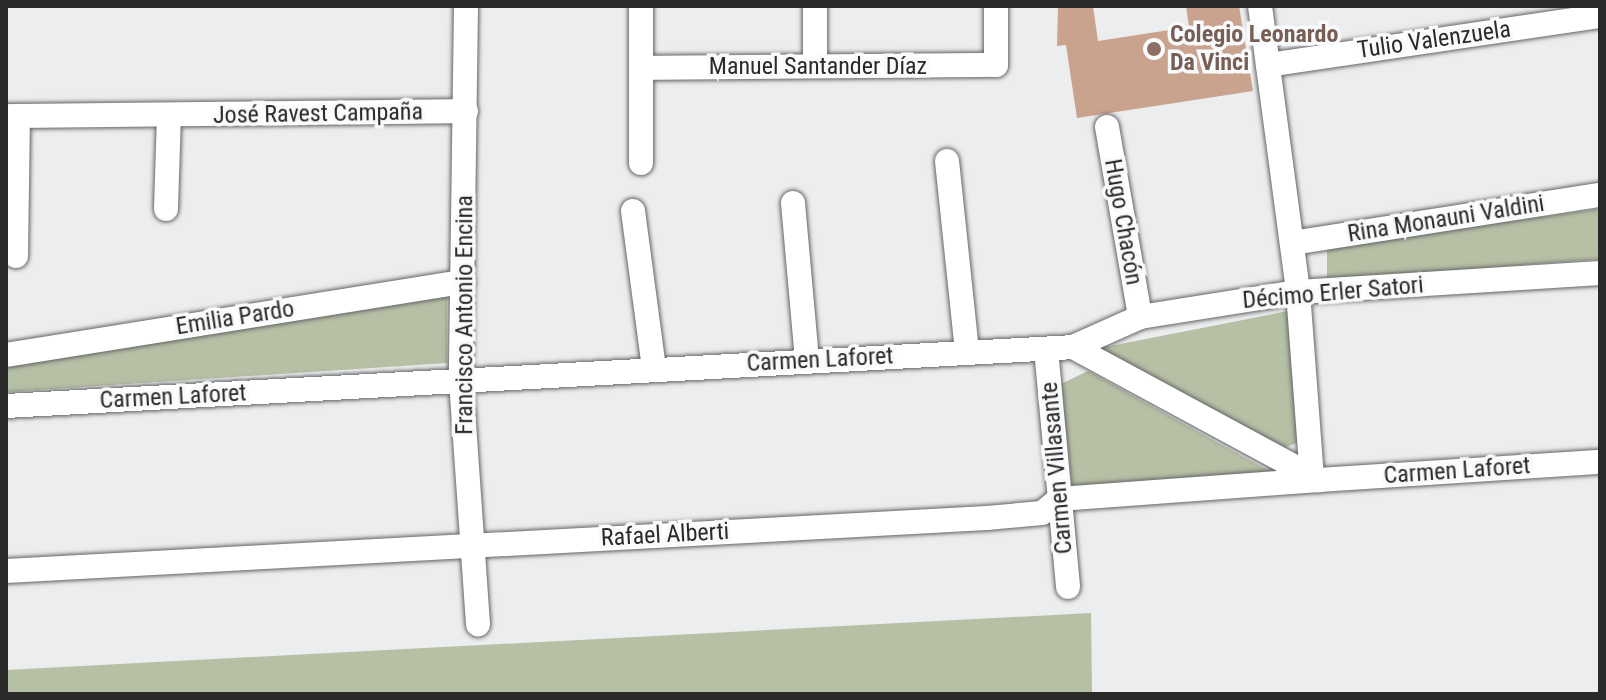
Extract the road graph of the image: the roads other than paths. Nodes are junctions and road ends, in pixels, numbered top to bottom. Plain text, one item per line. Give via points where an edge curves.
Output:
1 (466, 6) edge
2 (641, 6) edge
3 (815, 6) edge
4 (996, 6) edge
5 (1260, 6) edge
6 (1600, 16) edge
7 (1268, 65) junction
8 (815, 66) junction
9 (641, 68) junction
10 (466, 111) junction
11 (12, 116) edge
12 (169, 116) junction
13 (1107, 127) dead end
14 (947, 161) dead end
15 (641, 163) dead end
16 (1600, 195) edge
17 (793, 203) dead end
18 (166, 209) dead end
19 (633, 211) dead end
20 (1292, 243) junction
21 (16, 256) dead end
22 (1600, 273) edge
23 (463, 282) junction
24 (1298, 292) junction
25 (1140, 317) junction
26 (1073, 347) junction
27 (1046, 349) junction
28 (967, 352) junction
29 (6, 355) edge
30 (807, 360) junction
31 (654, 369) junction
32 (461, 381) junction
33 (6, 406) edge
34 (1600, 462) edge
35 (1316, 479) junction
36 (1059, 499) junction
37 (473, 546) junction
38 (6, 571) edge
39 (1068, 587) dead end
40 (478, 624) dead end

1 - 10 street, Francisco Antonio Encina
2 - 9 street
3 - 8 street
4 - 8 street, Manuel Santander Díaz via 996,65
5 - 7 street
6 - 7 street, Tulio Valenzuela
7 - 20 street
8 - 9 street, Manuel Santander Díaz
9 - 15 street
10 - 12 street, José Ravest Campaña
10 - 23 street, Francisco Antonio Encina
11 - 12 street, José Ravest Campaña
11 - 21 street, José Ravest Campaña
12 - 18 street
13 - 25 street, Hugo Chacón
14 - 28 street
16 - 20 street, Rina Monauni Valdini
17 - 30 street
19 - 31 street
20 - 24 street
22 - 24 street, Décimo Erler Satori
23 - 29 street, Emilia Pardo
23 - 32 street, Francisco Antonio Encina
24 - 25 street, Décimo Erler Satori
24 - 35 street
25 - 26 street, Décimo Erler Satori
26 - 27 street, Carmen Laforet
26 - 35 street
27 - 28 street, Carmen Laforet
27 - 36 street, Carmen Villasante
28 - 30 street, Carmen Laforet
30 - 31 street, Carmen Laforet
31 - 32 street, Carmen Laforet
32 - 33 street, Carmen Laforet
32 - 37 street, Francisco Antonio Encina
34 - 35 street, Carmen Laforet
35 - 36 street, Rafael Alberti
36 - 37 street, Rafael Alberti via 1028,515
36 - 39 street, Carmen Villasante
37 - 38 street, Rafael Alberti
37 - 40 street, Francisco Antonio Encina

